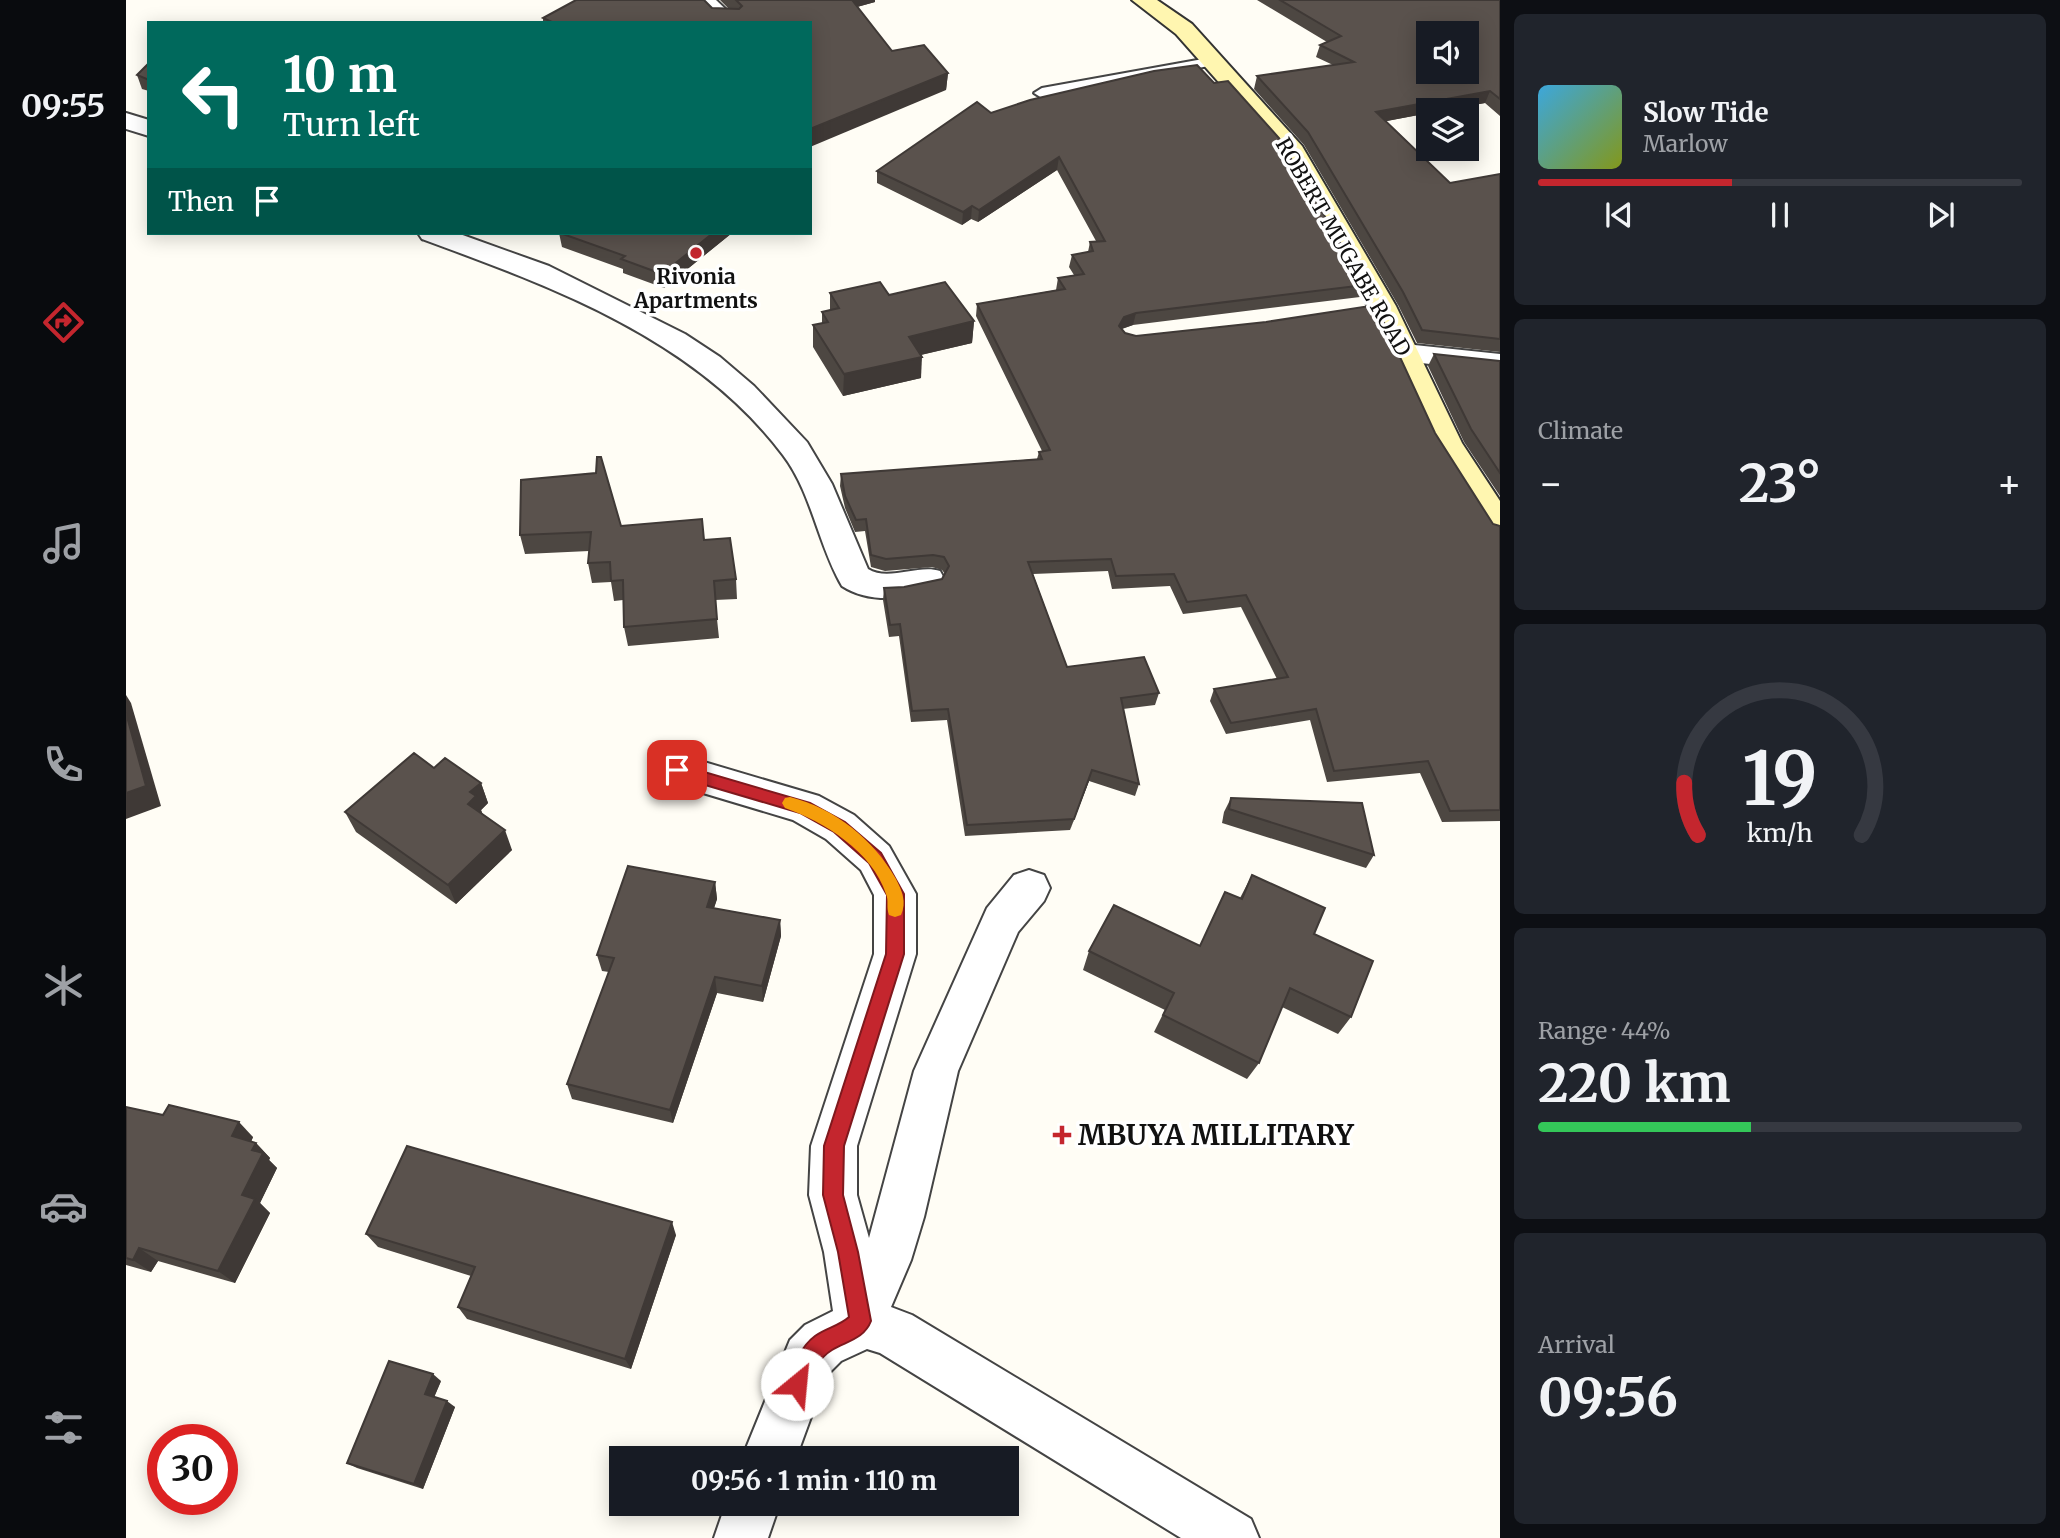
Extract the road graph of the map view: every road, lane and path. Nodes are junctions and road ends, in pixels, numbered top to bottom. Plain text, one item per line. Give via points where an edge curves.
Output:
1 (703, 0) edge
2 (1143, 0) edge
3 (727, 21) edge
4 (1214, 61) junction
5 (1042, 93) dead end
6 (126, 120) edge
7 (147, 127) edge
8 (437, 235) edge
9 (1405, 353) junction
10 (1500, 363) edge
11 (1500, 527) edge
12 (928, 580) edge
13 (677, 770) dead end
14 (1029, 888) dead end
15 (860, 1321) junction
16 (774, 1446) edge
17 (749, 1516) edge
18 (741, 1538) edge
19 (1232, 1538) edge

1 - 3 street
2 - 4 street, ROBERT MUGABE ROAD via 1184,29
4 - 5 lane
4 - 9 street, ROBERT MUGABE ROAD via 1289,146 1368,308
6 - 7 street
8 - 12 street via 560,282 676,340 743,393 796,449 816,484 854,577 872,586
9 - 10 street
9 - 11 street, ROBERT MUGABE ROAD via 1447,444
13 - 15 street via 804,807 828,820 875,858 895,894 895,954 834,1146 833,1195
14 - 15 street via 1002,921 936,1071 900,1217
15 - 16 street via 845,1334 823,1343 808,1358
15 - 19 street via 894,1333
17 - 18 street

